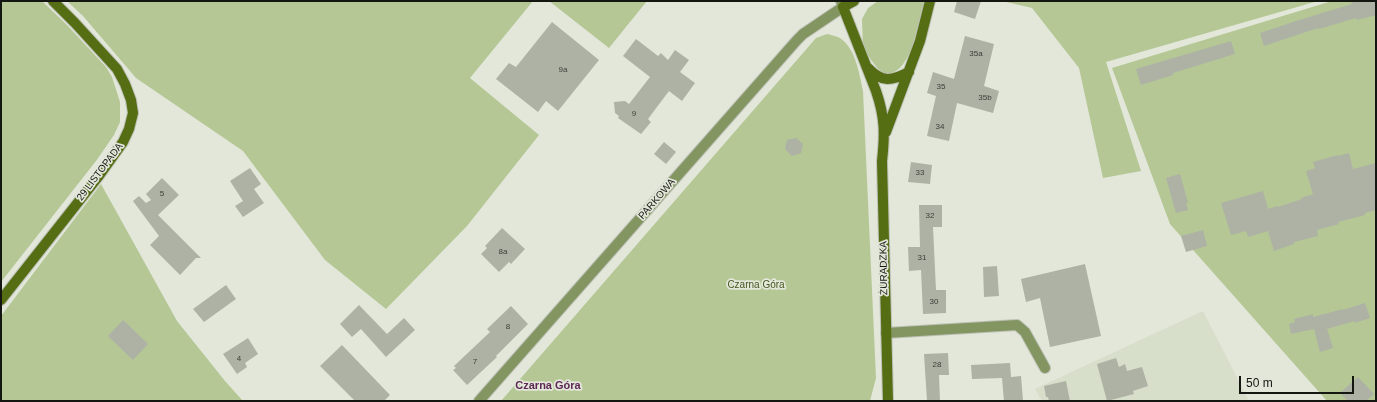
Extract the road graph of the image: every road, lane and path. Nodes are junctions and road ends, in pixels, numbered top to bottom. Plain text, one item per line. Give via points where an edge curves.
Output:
1 (53, 1) edge
2 (854, 1) edge
3 (929, 3) edge
4 (842, 4) edge
5 (867, 66) junction
6 (909, 72) junction
7 (885, 136) junction
8 (1, 300) edge
9 (886, 333) junction
10 (1045, 368) dead end
11 (480, 401) edge
12 (888, 401) edge

1 - 8 street, 29 LISTOPADA via 117,69 131,100 133,113 123,142
2 - 4 street
3 - 6 street
4 - 5 street
4 - 11 street, PARKOWA via 797,40
5 - 6 street via 873,73 886,80 898,78
5 - 7 street via 881,104
6 - 7 street
7 - 9 street, ŻURADZKA via 882,161
9 - 10 street via 1017,325 1025,332
9 - 12 street, ŻURADZKA

